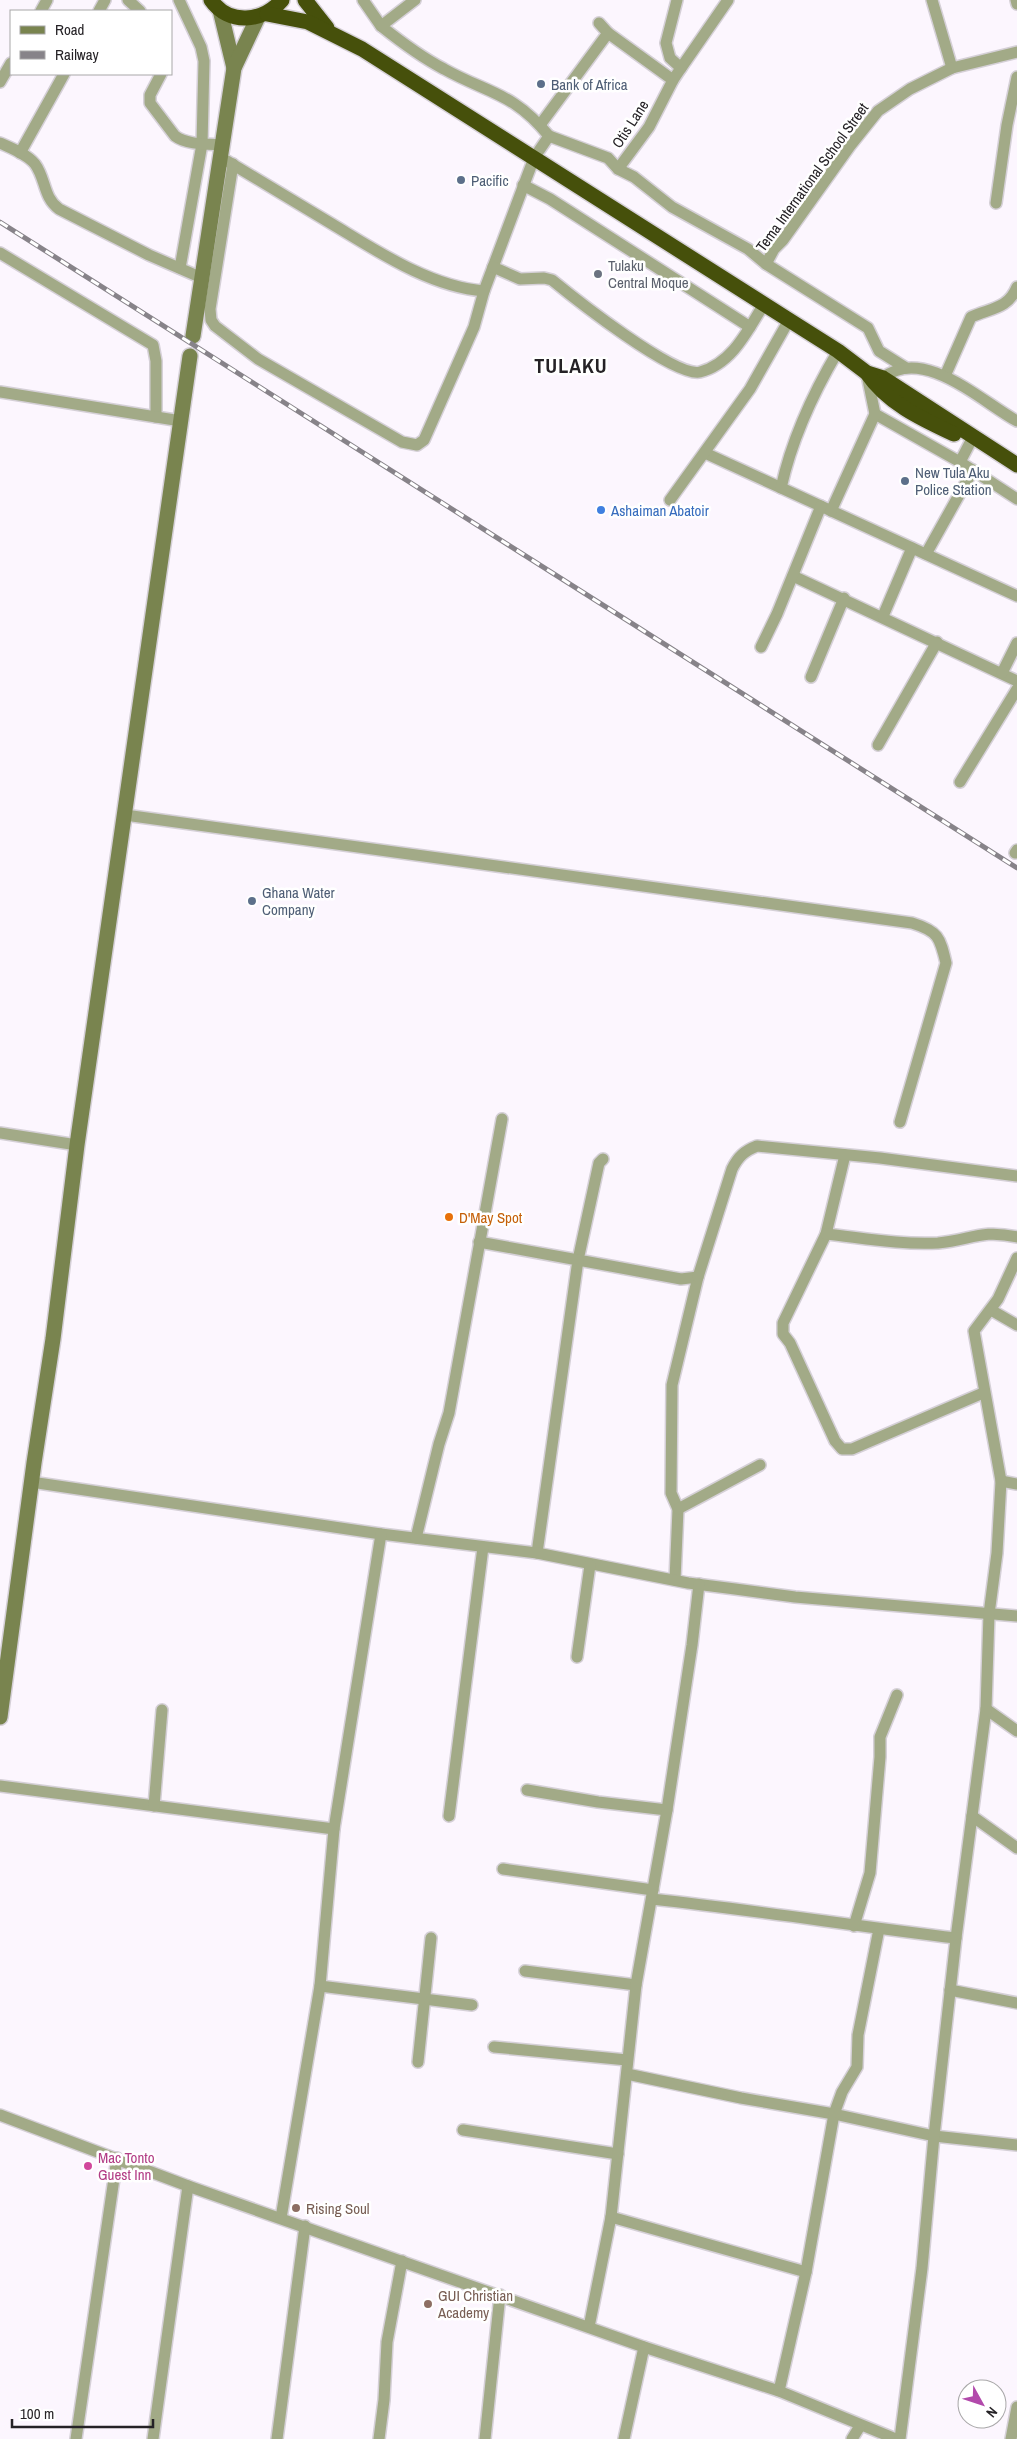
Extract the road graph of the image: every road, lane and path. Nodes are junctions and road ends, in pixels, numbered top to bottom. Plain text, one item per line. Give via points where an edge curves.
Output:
1 (128, 0) edge
2 (179, 0) edge
3 (282, 0) edge
4 (304, 0) edge
5 (363, 0) edge
6 (415, 0) edge
7 (677, 0) edge
8 (728, 0) edge
9 (932, 0) edge
10 (1016, 0) edge
11 (1017, 4) edge
12 (216, 5) edge
13 (139, 10) edge
14 (262, 15) junction
15 (599, 23) dead end
16 (382, 26) junction
17 (330, 31) junction
18 (608, 33) junction
19 (1017, 52) edge
20 (10, 65) edge
21 (234, 68) junction
22 (681, 68) junction
23 (952, 68) junction
24 (63, 75) edge
25 (160, 75) edge
26 (1017, 77) edge
27 (673, 80) junction
28 (0, 82) edge
29 (540, 125) junction
30 (548, 136) junction
31 (0, 143) edge
32 (202, 144) junction
33 (20, 153) junction
34 (226, 156) junction
35 (534, 158) junction
36 (618, 169) junction
37 (523, 185) junction
38 (996, 203) dead end
39 (0, 253) edge
40 (766, 264) junction
41 (494, 267) junction
42 (180, 268) junction
43 (202, 278) junction
44 (1017, 287) edge
45 (484, 290) junction
46 (764, 304) junction
47 (789, 320) junction
48 (750, 327) junction
49 (193, 336) dead end
50 (838, 351) junction
51 (190, 356) dead end
52 (906, 368) junction
53 (867, 373) junction
54 (946, 376) junction
55 (883, 378) junction
56 (0, 392) edge
57 (875, 414) junction
58 (156, 417) junction
59 (180, 421) junction
60 (1017, 421) edge
61 (973, 437) junction
62 (705, 453) junction
63 (960, 462) junction
64 (1017, 465) edge
65 (973, 470) junction
66 (781, 488) junction
67 (1017, 499) edge
68 (670, 500) dead end
69 (826, 508) junction
70 (912, 548) junction
71 (926, 554) junction
72 (793, 576) junction
73 (1017, 596) edge
74 (844, 598) junction
75 (883, 616) junction
76 (937, 642) junction
77 (1017, 643) edge
78 (761, 647) dead end
79 (1002, 673) junction
80 (811, 677) dead end
81 (1017, 681) edge
82 (1017, 689) edge
83 (878, 745) dead end
84 (960, 782) dead end
85 (125, 815) junction
86 (502, 1119) dead end
87 (900, 1122) dead end
88 (0, 1133) edge
89 (77, 1145) junction
90 (845, 1155) junction
91 (603, 1159) dead end
92 (1017, 1176) edge
93 (826, 1234) junction
94 (1017, 1237) edge
95 (479, 1242) junction
96 (1017, 1258) edge
97 (578, 1260) junction
98 (698, 1277) junction
99 (991, 1310) junction
100 (1017, 1325) edge
101 (984, 1393) junction
102 (760, 1465) dead end
103 (1001, 1481) junction
104 (31, 1482) junction
105 (1017, 1484) edge
106 (678, 1509) junction
107 (381, 1534) junction
108 (416, 1538) junction
109 (482, 1547) junction
110 (537, 1553) junction
111 (590, 1565) junction
112 (675, 1580) junction
113 (698, 1584) junction
114 (989, 1614) junction
115 (1017, 1616) edge
116 (577, 1656) dead end
117 (897, 1695) dead end
118 (986, 1709) junction
119 (162, 1710) dead end
120 (0, 1717) edge
121 (1017, 1731) edge
122 (0, 1786) edge
123 (527, 1790) dead end
124 (154, 1806) junction
125 (667, 1810) junction
126 (449, 1816) dead end
127 (972, 1816) junction
128 (334, 1829) junction
129 (1017, 1848) edge
130 (503, 1869) dead end
131 (652, 1894) junction
132 (854, 1926) junction
133 (879, 1929) junction
134 (431, 1938) dead end
135 (956, 1938) junction
136 (525, 1971) dead end
137 (636, 1985) junction
138 (320, 1986) junction
139 (950, 1990) junction
140 (426, 1999) junction
141 (1017, 2003) edge
142 (472, 2005) dead end
143 (494, 2047) dead end
144 (628, 2060) junction
145 (418, 2062) dead end
146 (627, 2074) junction
147 (834, 2114) junction
148 (0, 2115) edge
149 (463, 2130) dead end
150 (934, 2136) junction
151 (1017, 2145) edge
152 (618, 2154) junction
153 (117, 2158) junction
154 (188, 2186) junction
155 (611, 2217) junction
156 (282, 2218) junction
157 (305, 2226) junction
158 (402, 2261) junction
159 (806, 2272) junction
160 (500, 2295) junction
161 (589, 2328) junction
162 (644, 2347) junction
163 (779, 2391) junction
164 (1017, 2407) edge
165 (860, 2426) junction
166 (76, 2439) edge
167 (152, 2439) edge
168 (277, 2439) edge
169 (379, 2439) edge
170 (485, 2439) edge
171 (624, 2439) edge
172 (852, 2439) edge
173 (896, 2439) edge
174 (900, 2439) edge
175 (1011, 2439) edge

1 - 13 street
2 - 32 street via 201,47 204,61
3 - 14 highway
4 - 17 highway
5 - 16 street
6 - 16 street
7 - 22 street via 666,43 670,58
8 - 22 street, Otis Lane
9 - 23 street
10 - 11 street
12 - 14 highway via 238,18
12 - 21 street
14 - 17 highway via 298,18
14 - 21 street
15 - 18 street
16 - 29 street via 418,54 519,105
17 - 35 highway
18 - 27 street
18 - 29 street
19 - 23 street, Tema International School Street
20 - 28 street
21 - 34 street
22 - 27 street, Otis Lane
23 - 40 street, Tema International School Street via 910,89 878,111
24 - 33 street
25 - 32 street via 150,95 150,103 179,140
26 - 38 street
27 - 36 street, Otis Lane via 648,127
29 - 30 street
30 - 35 street
30 - 36 street, Otis Lane via 608,158
31 - 33 street
32 - 34 street
32 - 42 street
33 - 42 street via 36,165 45,193 59,209
34 - 43 street
34 - 45 street via 395,262 472,290
34 - 45 street via 211,320 258,358 402,442 417,445 424,440 474,327
35 - 37 street
35 - 46 highway
36 - 40 street, Tema International School Street via 634,177 672,207 748,248
37 - 41 street
37 - 48 street
39 - 58 street via 153,345
40 - 52 street via 868,328 879,351
41 - 45 street
41 - 48 street via 520,279 552,280 644,348 688,371 698,373 722,361 733,352
42 - 43 street
43 - 49 street
44 - 54 street via 1004,305 971,317
46 - 47 highway
46 - 48 street
47 - 50 highway
47 - 62 street via 758,377
50 - 53 highway
50 - 66 street via 804,412
51 - 59 street
52 - 54 street via 924,369
52 - 55 street
53 - 55 highway
53 - 57 street
53 - 61 highway via 879,390 898,404 954,434
54 - 60 street
55 - 61 highway
56 - 58 street
57 - 63 street
57 - 69 street
58 - 59 street
59 - 85 street
61 - 63 street
61 - 64 highway
62 - 66 street
62 - 68 street
63 - 65 street
65 - 67 street
65 - 71 street
66 - 69 street
69 - 70 street
69 - 72 street
70 - 71 street
70 - 75 street
71 - 73 street
72 - 74 street
72 - 78 street
74 - 75 street
74 - 80 street
75 - 76 street
76 - 79 street
76 - 83 street
77 - 79 street
79 - 81 street
82 - 84 street
85 - 87 street via 912,923 929,928 941,939 946,963
85 - 89 street
86 - 95 street
88 - 89 street
89 - 104 street
90 - 92 street
90 - 93 street
90 - 98 street via 757,1146 746,1150 732,1169
91 - 97 street via 599,1163
93 - 94 street via 936,1243 989,1233
93 - 101 street via 782,1322 783,1334 835,1441 842,1449 852,1449
95 - 97 street
95 - 108 street via 449,1413
96 - 99 street via 1006,1286
97 - 98 street via 681,1279
97 - 110 street
98 - 106 street via 672,1385 671,1493
99 - 100 street
99 - 101 street via 974,1331
101 - 103 street
102 - 106 street
103 - 105 street
103 - 114 street via 998,1553
104 - 107 street
104 - 120 street
106 - 112 street
107 - 108 street
107 - 128 street
108 - 109 street
109 - 110 street
109 - 126 street
110 - 111 street
111 - 112 street
111 - 116 street
112 - 113 street
113 - 114 street via 795,1597
113 - 125 street
114 - 115 street
114 - 118 street
117 - 132 street via 880,1737 870,1873
118 - 121 street
118 - 127 street
119 - 124 street
122 - 124 street
123 - 125 street
124 - 128 street
125 - 131 street
127 - 129 street
127 - 135 street
128 - 138 street
130 - 131 street
131 - 132 street
131 - 137 street
132 - 133 street
133 - 135 street
133 - 147 street via 858,2035 857,2067
134 - 140 street
135 - 139 street
136 - 137 street
137 - 144 street
138 - 140 street
138 - 156 street
139 - 141 street
139 - 150 street
140 - 142 street
140 - 145 street
143 - 144 street
144 - 146 street
146 - 147 street
146 - 152 street
147 - 150 street
147 - 159 street
148 - 153 street
149 - 152 street
150 - 151 street
150 - 174 street via 922,2268
152 - 155 street
153 - 154 street
153 - 166 street
154 - 156 street
154 - 167 street
155 - 159 street
155 - 161 street
156 - 157 street
157 - 158 street
157 - 168 street
158 - 160 street
158 - 169 street via 387,2342
159 - 163 street
160 - 161 street
160 - 170 street
161 - 162 street
162 - 163 street
162 - 171 street
163 - 165 street
164 - 175 street
165 - 172 street
165 - 173 street

